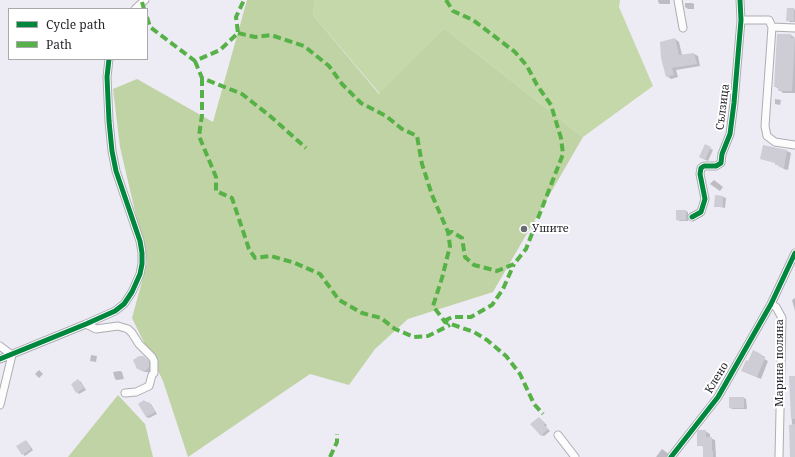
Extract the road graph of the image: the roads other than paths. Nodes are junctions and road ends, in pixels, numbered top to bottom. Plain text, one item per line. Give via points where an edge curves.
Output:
1 (145, 0) edge
2 (678, 0) edge
3 (740, 0) edge
4 (136, 8) edge
5 (741, 20) junction
6 (683, 28) dead end
7 (772, 28) junction
8 (795, 28) edge
9 (109, 60) edge
10 (795, 145) edge
11 (692, 217) dead end
12 (795, 253) edge
13 (771, 304) junction
14 (86, 324) junction
15 (0, 346) edge
16 (12, 355) junction
17 (0, 359) edge
18 (125, 393) dead end
19 (0, 406) edge
20 (558, 435) dead end
21 (575, 457) edge
22 (671, 457) edge
23 (779, 457) edge

1 - 4 street
2 - 6 street
3 - 5 street, Сълзица
5 - 7 street via 769,20
5 - 11 street, Сълзица via 730,134 720,163 701,168 705,198 701,212
7 - 8 street
7 - 10 street via 765,126 767,136 775,142
9 - 14 street via 107,77 112,150 116,171 140,241 142,264 134,288 124,304
12 - 13 street, Марина поляна
13 - 22 street, Клено via 718,397
13 - 23 street, Марина поляна via 776,306 782,318
14 - 16 street
14 - 18 street via 96,329 118,326 128,329 152,357 154,373 149,386 136,392
15 - 16 street
16 - 17 street
16 - 19 street
20 - 21 street

